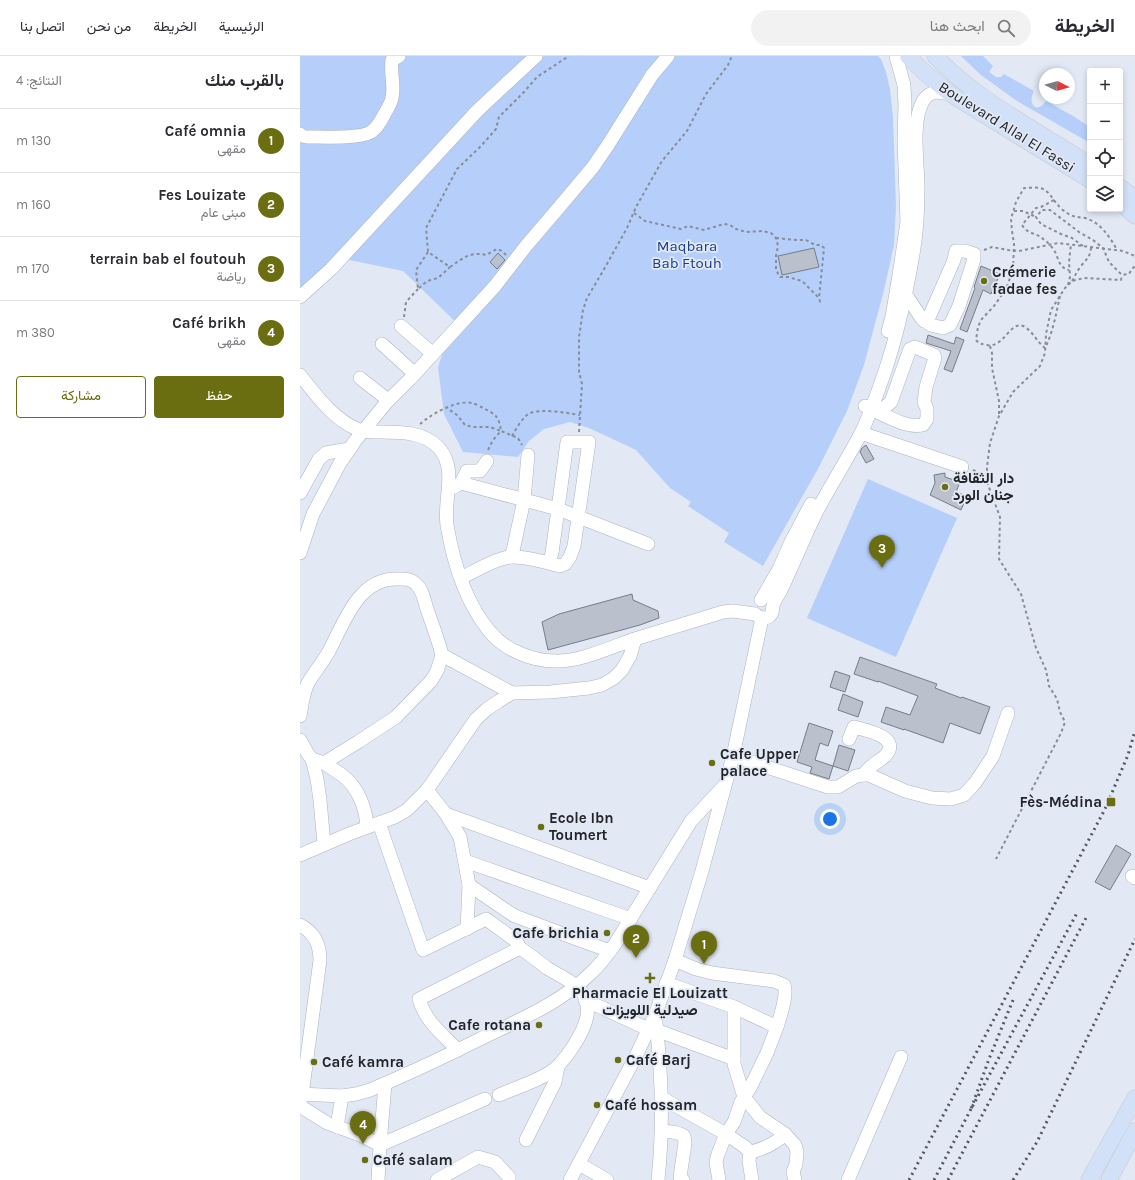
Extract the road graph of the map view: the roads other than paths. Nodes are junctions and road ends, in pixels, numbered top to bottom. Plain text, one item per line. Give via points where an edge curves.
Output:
1 (399, 56) edge
2 (536, 56) edge
3 (668, 56) edge
4 (896, 56) edge
5 (908, 56) edge
6 (935, 56) edge
7 (952, 95) junction
8 (300, 134) edge
9 (1087, 163) edge
10 (1087, 178) edge
11 (1123, 189) edge
12 (1135, 199) edge
13 (1123, 205) edge
14 (1135, 216) edge
15 (906, 295) junction
16 (300, 297) edge
17 (896, 318) junction
18 (924, 320) junction
19 (401, 326) road end
20 (382, 344) dead end
21 (432, 354) junction
22 (415, 374) junction
23 (300, 375) edge
24 (360, 378) dead end
25 (388, 400) junction
26 (871, 408) junction
27 (363, 431) junction
28 (861, 433) junction
29 (349, 449) junction
30 (528, 455) road end
31 (487, 461) road end
32 (962, 467) road end
33 (461, 483) junction
34 (448, 490) junction
35 (300, 493) edge
36 (524, 500) junction
37 (558, 509) junction
38 (578, 516) junction
39 (648, 544) dead end
40 (300, 553) edge
41 (510, 557) junction
42 (549, 563) junction
43 (461, 578) junction
44 (759, 609) junction
45 (635, 639) junction
46 (442, 655) junction
47 (512, 693) junction
48 (1008, 714) dead end
49 (300, 716) edge
50 (849, 739) dead end
51 (300, 740) edge
52 (733, 756) junction
53 (318, 761) junction
54 (863, 775) junction
55 (725, 786) junction
56 (427, 790) junction
57 (446, 814) junction
58 (373, 825) junction
59 (324, 844) junction
60 (300, 855) edge
61 (465, 861) junction
62 (469, 885) junction
63 (650, 888) junction
64 (495, 903) junction
65 (486, 919) junction
66 (631, 919) junction
67 (300, 926) edge
68 (467, 928) junction
69 (520, 948) junction
70 (610, 951) junction
71 (675, 960) junction
72 (666, 982) junction
73 (576, 986) junction
74 (585, 1000) junction
75 (734, 1007) junction
76 (776, 1027) junction
77 (652, 1029) junction
78 (458, 1050) junction
79 (901, 1057) dead end
80 (734, 1059) junction
81 (558, 1067) junction
82 (385, 1084) junction
83 (499, 1095) dead end
84 (342, 1096) junction
85 (744, 1097) junction
86 (662, 1098) junction
87 (1135, 1098) edge
88 (301, 1099) edge
89 (484, 1099) dead end
90 (337, 1126) junction
91 (662, 1131) junction
92 (1135, 1131) edge
93 (726, 1134) junction
94 (785, 1134) junction
95 (526, 1140) dead end
96 (380, 1145) junction
97 (750, 1152) junction
98 (579, 1164) junction
99 (378, 1180) edge
100 (437, 1180) edge
101 (509, 1180) edge
102 (570, 1180) edge
103 (606, 1180) edge
104 (658, 1180) edge
105 (683, 1180) edge
106 (719, 1180) edge
107 (752, 1180) edge
108 (795, 1180) edge
109 (848, 1180) edge
110 (1089, 1180) edge
111 (1109, 1180) edge

1 - 8 street via 392,60 391,65 392,98 382,120 373,130 356,136 307,137
2 - 16 street via 478,111 328,272
3 - 21 street via 652,75 593,166 495,286
4 - 17 street via 904,85 907,222
5 - 7 main road, Boulevard Allal El Fassi
6 - 9 main road, Boulevard Allal El Fassi via 956,77 982,97
7 - 10 main road, Boulevard Allal El Fassi
7 - 15 street via 931,93 923,100 919,110 916,134 918,214
11 - 12 main road
13 - 14 main road
15 - 17 street
15 - 18 street
17 - 26 street via 875,373
18 - 18 street via 943,328 950,325 959,306 974,254 956,251 930,316
19 - 21 street
20 - 22 street
21 - 22 street
22 - 25 street
23 - 27 street via 335,414 352,427
24 - 25 street
25 - 27 street
26 - 26 street via 891,402 910,349 915,347 934,355 924,402 927,419 923,425 916,427
26 - 28 street
26 - 44 street via 851,433 809,508
27 - 29 street
27 - 34 street via 401,432 432,442 444,456 448,468
28 - 32 street
28 - 44 street via 817,512 772,606 768,601
29 - 35 street via 326,453 319,459
29 - 40 street via 312,514
30 - 36 street
31 - 33 street via 480,471 467,472
33 - 34 street
33 - 36 street
34 - 43 street via 447,519 452,551
36 - 37 street
36 - 41 street
37 - 38 street
37 - 38 street via 567,442 589,442
37 - 42 street
38 - 39 street
38 - 42 street via 570,558 560,566
41 - 42 street
41 - 43 street
43 - 45 street via 477,613 490,633 507,647 521,654 554,662 580,657
44 - 45 street via 723,612
44 - 52 street
45 - 47 street via 622,670 602,684 550,692
46 - 47 street
46 - 49 street via 422,593 416,584 409,579 393,579 374,585 364,591 351,608 328,654 309,682
46 - 53 street via 431,681 396,717 358,742
47 - 56 street via 476,719
48 - 54 street via 993,756 964,795 951,799 932,798
50 - 54 street via 854,727 886,738 889,744 885,756
51 - 53 street via 308,754
52 - 54 street via 828,786 838,787 856,776
52 - 55 street
53 - 58 street via 352,784
53 - 59 street via 317,779
55 - 63 street via 690,822
55 - 71 street
56 - 57 street
56 - 58 street via 408,810
57 - 61 street via 460,837
57 - 63 street
58 - 59 street
58 - 68 street via 423,950
59 - 60 street
61 - 62 street
61 - 66 street
62 - 64 street
62 - 68 street
63 - 66 street
64 - 65 street
64 - 70 street via 520,918
65 - 68 street
65 - 69 street via 514,940
66 - 70 street
67 - 88 street via 314,937 319,948 320,960
69 - 73 street
69 - 78 street via 419,999 421,1008 433,1026
70 - 73 street via 592,973
71 - 72 street
71 - 76 street via 712,973 774,981 784,985 782,1009
72 - 75 street
72 - 77 street via 654,1015
73 - 74 street
73 - 78 street via 537,1010
74 - 77 street
74 - 81 street via 588,1011 584,1024 567,1057
75 - 76 street
75 - 80 street
76 - 85 street via 767,1053
77 - 80 street
77 - 86 street
77 - 98 street
78 - 82 street
79 - 109 street
80 - 85 street
81 - 83 street
81 - 95 street via 555,1082
82 - 84 street
82 - 96 street
84 - 88 street
84 - 90 street
85 - 93 street
85 - 94 street via 760,1117
86 - 91 street
86 - 93 street
87 - 110 main road
88 - 90 street via 327,1123
89 - 96 street
90 - 96 street
91 - 104 street
91 - 105 street via 684,1136 680,1177
92 - 111 main road
93 - 97 street
93 - 106 street via 716,1162
94 - 97 street via 768,1147
94 - 108 street via 795,1144 797,1152 793,1172
96 - 99 street
97 - 107 street
98 - 102 street
98 - 103 street
100 - 101 street via 478,1157 495,1162

